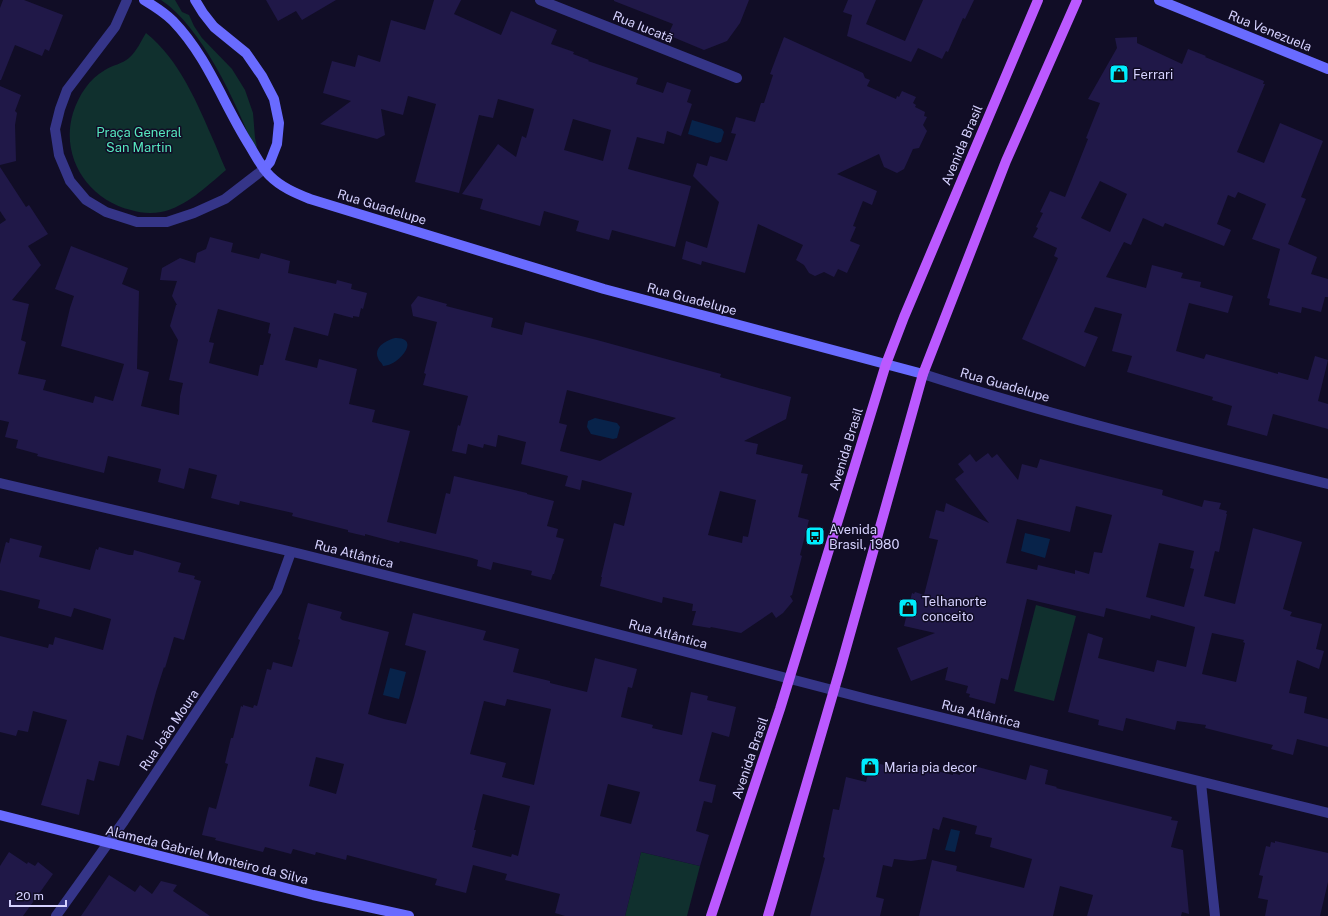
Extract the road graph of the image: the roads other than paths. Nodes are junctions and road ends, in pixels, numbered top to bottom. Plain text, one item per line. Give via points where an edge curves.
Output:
1 (127, 0) edge
2 (144, 0) edge
3 (195, 0) edge
4 (540, 0) edge
5 (1038, 0) edge
6 (1077, 0) edge
7 (1159, 0) edge
8 (1328, 69) edge
9 (737, 78) dead end
10 (264, 169) junction
11 (886, 364) junction
12 (923, 374) junction
13 (0, 483) edge
14 (1328, 484) edge
15 (291, 552) junction
16 (789, 679) junction
17 (834, 690) junction
18 (1201, 782) junction
19 (1328, 813) edge
20 (0, 815) edge
21 (109, 843) junction
22 (56, 916) edge
23 (409, 916) edge
24 (711, 916) edge
25 (768, 916) edge
26 (1215, 916) edge

1 - 10 street via 115,27 67,90 60,109 56,129 57,142 59,155 70,181 86,200 106,212 137,222 167,222 225,199
2 - 10 street, Rua Guadelupe via 173,20 190,41
3 - 10 street via 214,27 246,53 274,99 279,124 277,144 270,162
4 - 9 street, Rua Iucatã
5 - 11 main road, Avenida Brasil
6 - 12 main road via 1006,161
7 - 8 street, Rua Venezuela
10 - 11 street, Rua Guadelupe via 269,176 286,188 310,199 604,289
11 - 12 street, Rua Guadelupe
11 - 16 main road, Avenida Brasil
12 - 14 street, Rua Guadelupe via 1077,419
12 - 17 main road
13 - 15 street, Rua Atlântica
15 - 16 street, Rua Atlântica
15 - 21 street, Rua João Moura via 277,591
16 - 17 street, Rua Atlântica
16 - 24 main road, Avenida Brasil
17 - 18 street, Rua Atlântica
17 - 25 main road
18 - 19 street, Rua Atlântica
18 - 26 street
20 - 21 street, Alameda Gabriel Monteiro da Silva
21 - 22 street, Rua João Moura
21 - 23 street, Alameda Gabriel Monteiro da Silva via 313,895

